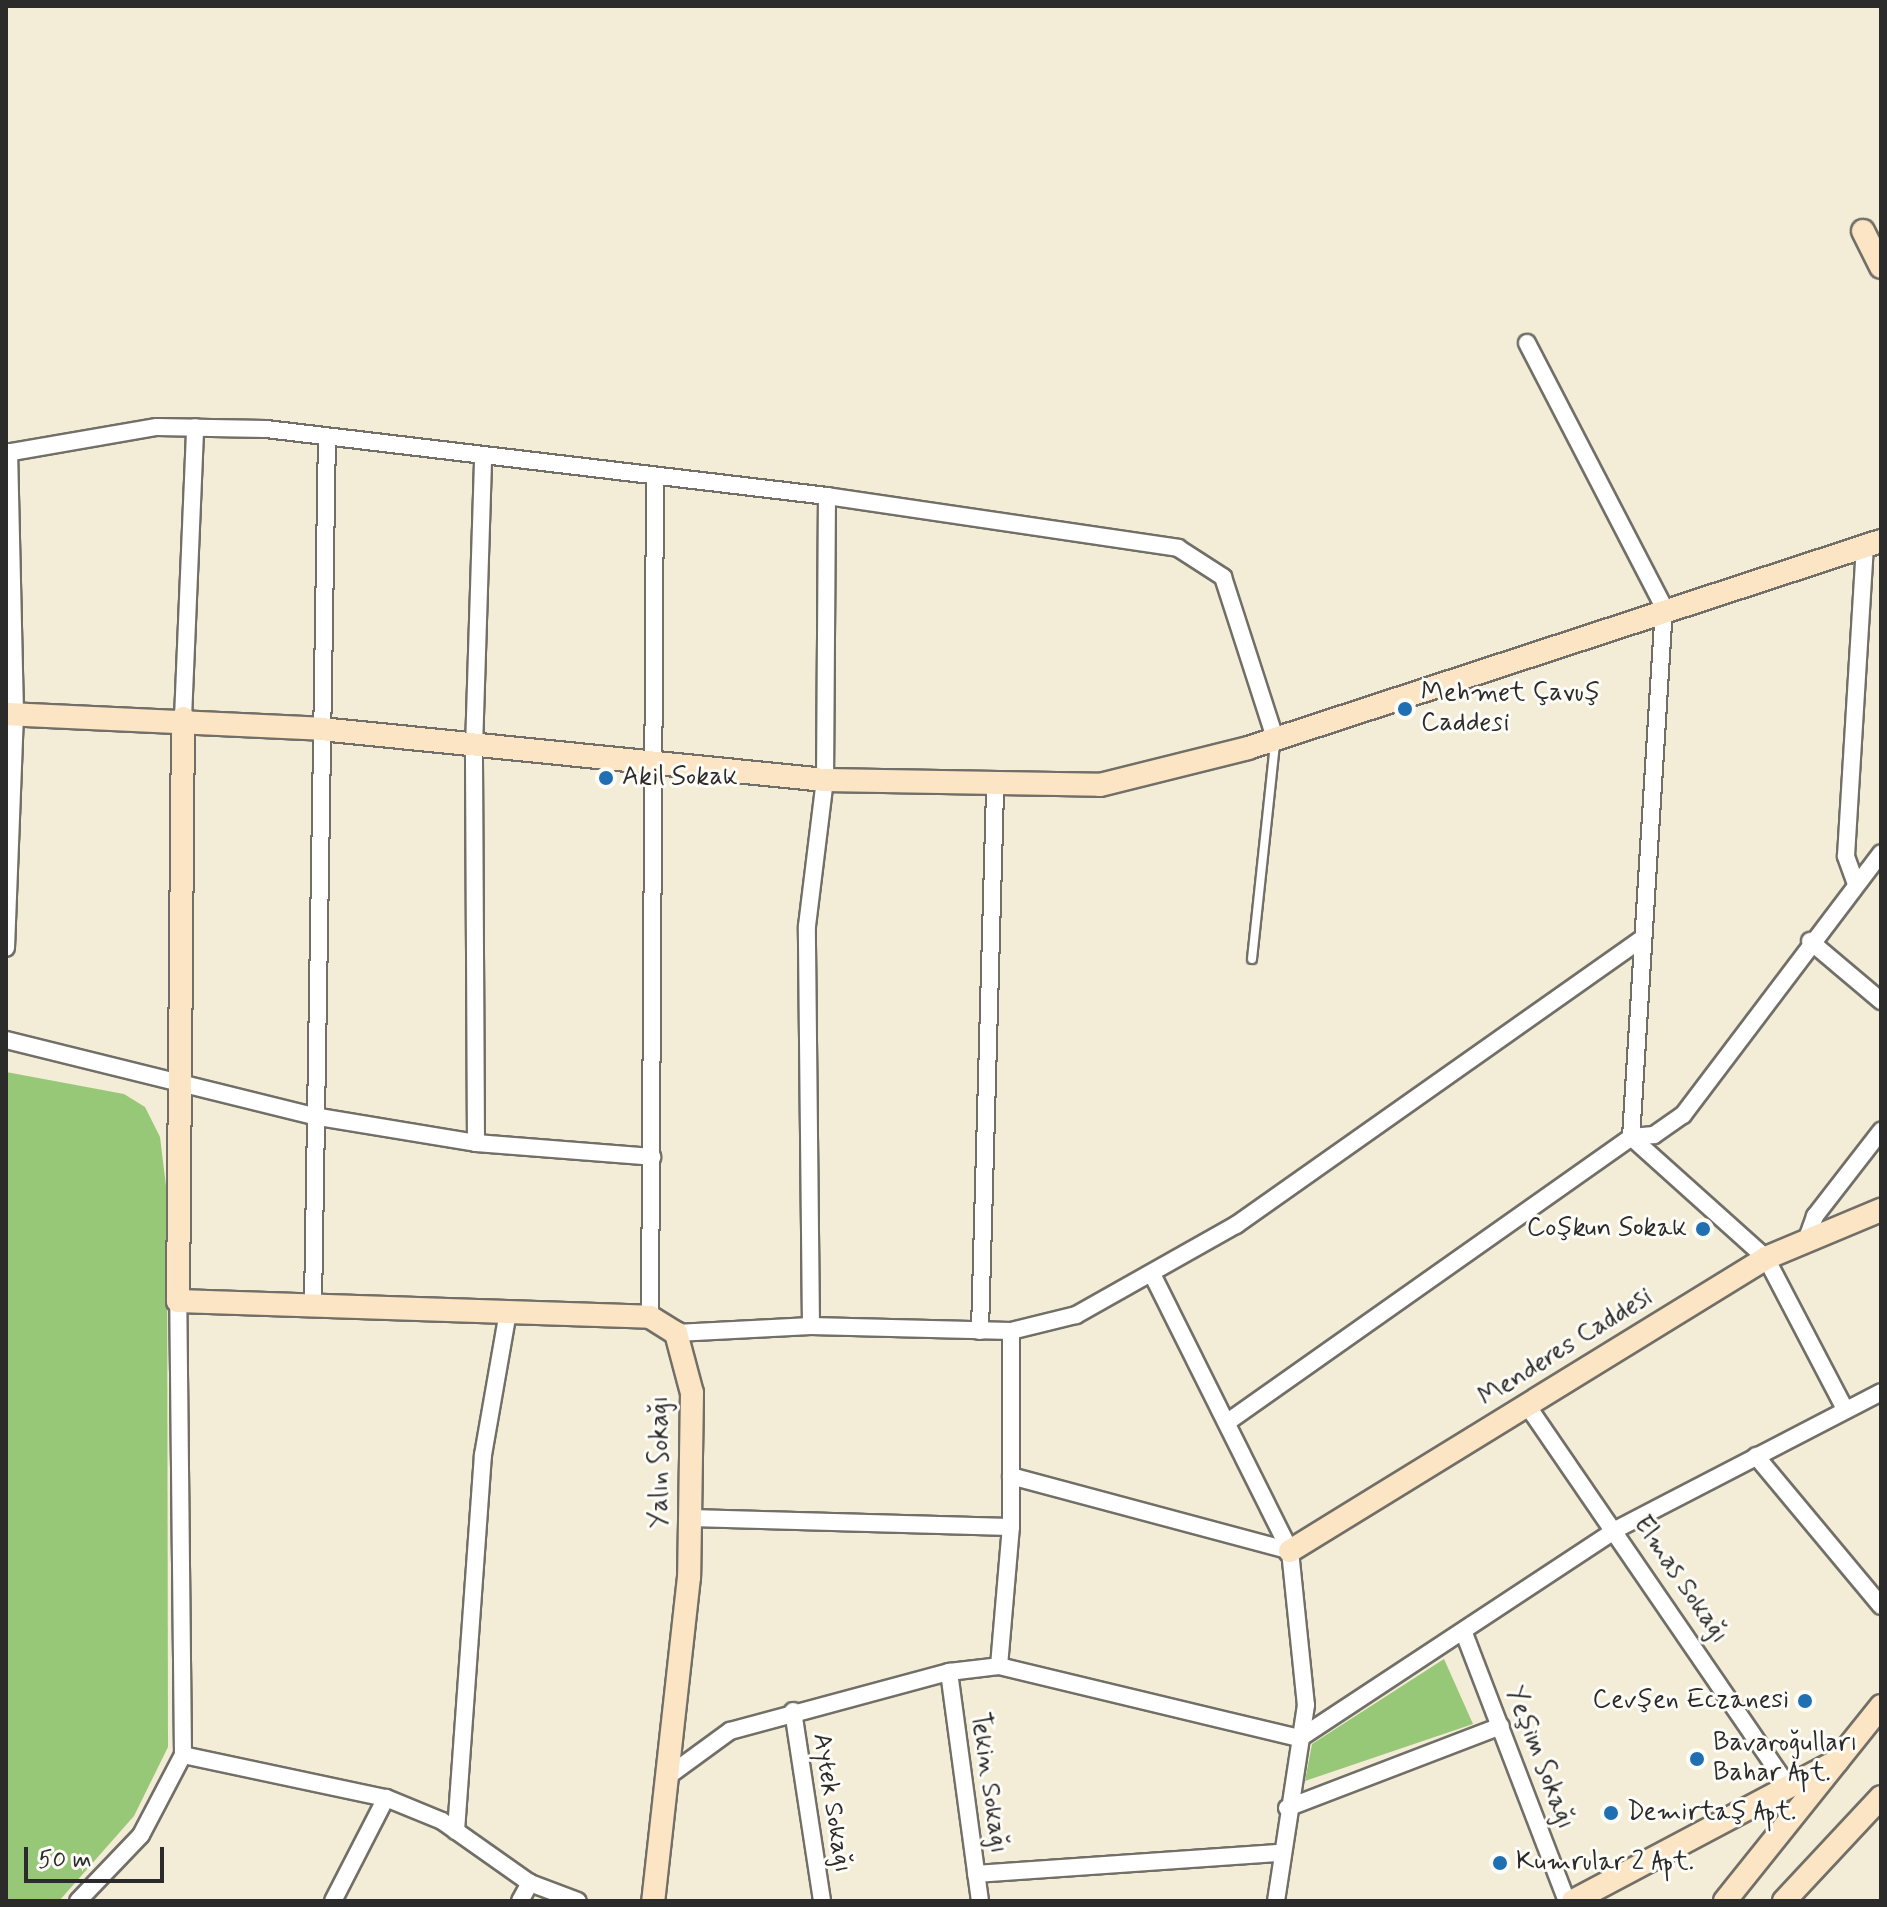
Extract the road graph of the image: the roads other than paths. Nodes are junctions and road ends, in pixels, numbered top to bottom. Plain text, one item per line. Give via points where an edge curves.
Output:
1 (1863, 231) dead end
2 (1881, 267) edge
3 (1527, 343) dead end
4 (195, 427) junction
5 (327, 437) junction
6 (8, 452) edge
7 (483, 458) junction
8 (655, 477) junction
9 (827, 496) junction
10 (1873, 544) edge
11 (1664, 607) junction
12 (10, 714) edge
13 (183, 718) junction
14 (321, 729) junction
15 (1275, 738) junction
16 (474, 748) junction
17 (651, 766) junction
18 (825, 780) junction
19 (995, 789) junction
20 (1881, 853) edge
21 (1856, 884) junction
22 (1641, 939) junction
23 (1810, 941) junction
24 (6, 948) edge
25 (1252, 959) dead end
26 (1881, 1001) edge
27 (6, 1040) edge
28 (184, 1090) junction
29 (313, 1116) junction
30 (1881, 1131) edge
31 (1631, 1137) junction
32 (476, 1143) junction
33 (652, 1157) junction
34 (1881, 1210) edge
35 (1806, 1241) junction
36 (1766, 1258) junction
37 (1152, 1274) junction
38 (178, 1301) junction
39 (313, 1305) junction
40 (508, 1312) junction
41 (650, 1317) junction
42 (811, 1326) junction
43 (980, 1331) junction
44 (1011, 1331) junction
45 (676, 1333) junction
46 (1881, 1392) edge
47 (1527, 1405) junction
48 (1845, 1409) junction
49 (1229, 1421) junction
50 (1756, 1456) junction
51 (1011, 1476) junction
52 (690, 1518) junction
53 (1011, 1527) junction
54 (1617, 1529) junction
55 (1290, 1551) junction
56 (1881, 1606) edge
57 (1464, 1633) junction
58 (999, 1666) junction
59 (949, 1672) junction
60 (1881, 1706) edge
61 (793, 1711) junction
62 (1501, 1726) junction
63 (1300, 1738) junction
64 (183, 1755) junction
65 (1837, 1761) junction
66 (671, 1774) junction
67 (1788, 1786) junction
68 (1881, 1797) edge
69 (386, 1798) junction
70 (1287, 1808) junction
71 (456, 1831) junction
72 (1280, 1853) junction
73 (976, 1874) junction
74 (530, 1883) junction
75 (78, 1901) edge
76 (333, 1901) edge
77 (520, 1901) edge
78 (578, 1901) edge
79 (653, 1901) edge
80 (822, 1901) edge
81 (980, 1901) edge
82 (1276, 1901) edge
83 (1570, 1901) edge
84 (1725, 1901) edge
85 (1784, 1901) edge

1 - 2 street
3 - 11 street
4 - 5 street
4 - 6 street
4 - 13 street
5 - 7 street
5 - 14 street
6 - 12 street
7 - 8 street
7 - 16 street
8 - 9 street
8 - 17 street
9 - 15 street via 1195,553 1223,577
9 - 18 street
10 - 11 street via 1744,591
10 - 21 street via 1846,856
11 - 15 street
11 - 22 street
12 - 13 street
12 - 24 street
13 - 14 street
13 - 28 street
14 - 16 street
14 - 29 street
15 - 19 street via 1100,785
15 - 25 lane
16 - 17 street
16 - 32 street
17 - 18 street
17 - 33 street
18 - 19 street
18 - 42 street via 807,940
19 - 43 street
20 - 21 street
21 - 23 street
22 - 31 street
22 - 37 street via 1236,1225
23 - 26 street
23 - 31 street via 1683,1115 1654,1135
27 - 28 street
28 - 29 street
28 - 38 street
29 - 32 street
29 - 39 street
30 - 35 street via 1815,1216
31 - 36 street
31 - 49 street
32 - 33 street
33 - 41 street
34 - 35 street, Menderes Caddesi
35 - 36 street, Menderes Caddesi
36 - 47 street, Menderes Caddesi
36 - 48 street
37 - 44 street via 1076,1315
37 - 49 street
38 - 39 street
38 - 64 street
39 - 40 street
40 - 41 street
40 - 71 street via 483,1455
41 - 45 street
42 - 43 street
42 - 45 street
43 - 44 street
44 - 51 street
45 - 52 street, Yalın Sokağı via 692,1393
46 - 48 street
47 - 54 street, Elmas Sokağı
47 - 55 street, Menderes Caddesi
48 - 50 street
49 - 55 street
50 - 54 street
50 - 56 street
51 - 53 street
51 - 55 street
52 - 53 street
52 - 66 street, Yalın Sokağı
53 - 58 street
54 - 57 street
54 - 67 street, Elmas Sokağı
55 - 63 street via 1306,1705
57 - 62 street, Yeşim Sokağı
57 - 63 street
58 - 59 street
58 - 63 street
59 - 61 street
59 - 73 street, Tekin Sokağı
60 - 65 street
61 - 66 street via 730,1731
61 - 80 street, Aytek Sokağı
62 - 70 street
62 - 83 street, Yeşim Sokağı
63 - 70 street
64 - 69 street
64 - 75 street via 141,1835
65 - 67 street
65 - 84 street
66 - 79 street, Yalın Sokağı
67 - 83 street
68 - 85 street
69 - 71 street
69 - 76 street
70 - 72 street
71 - 74 street
72 - 73 street
72 - 82 street
73 - 81 street, Tekin Sokağı
74 - 77 street
74 - 78 street

